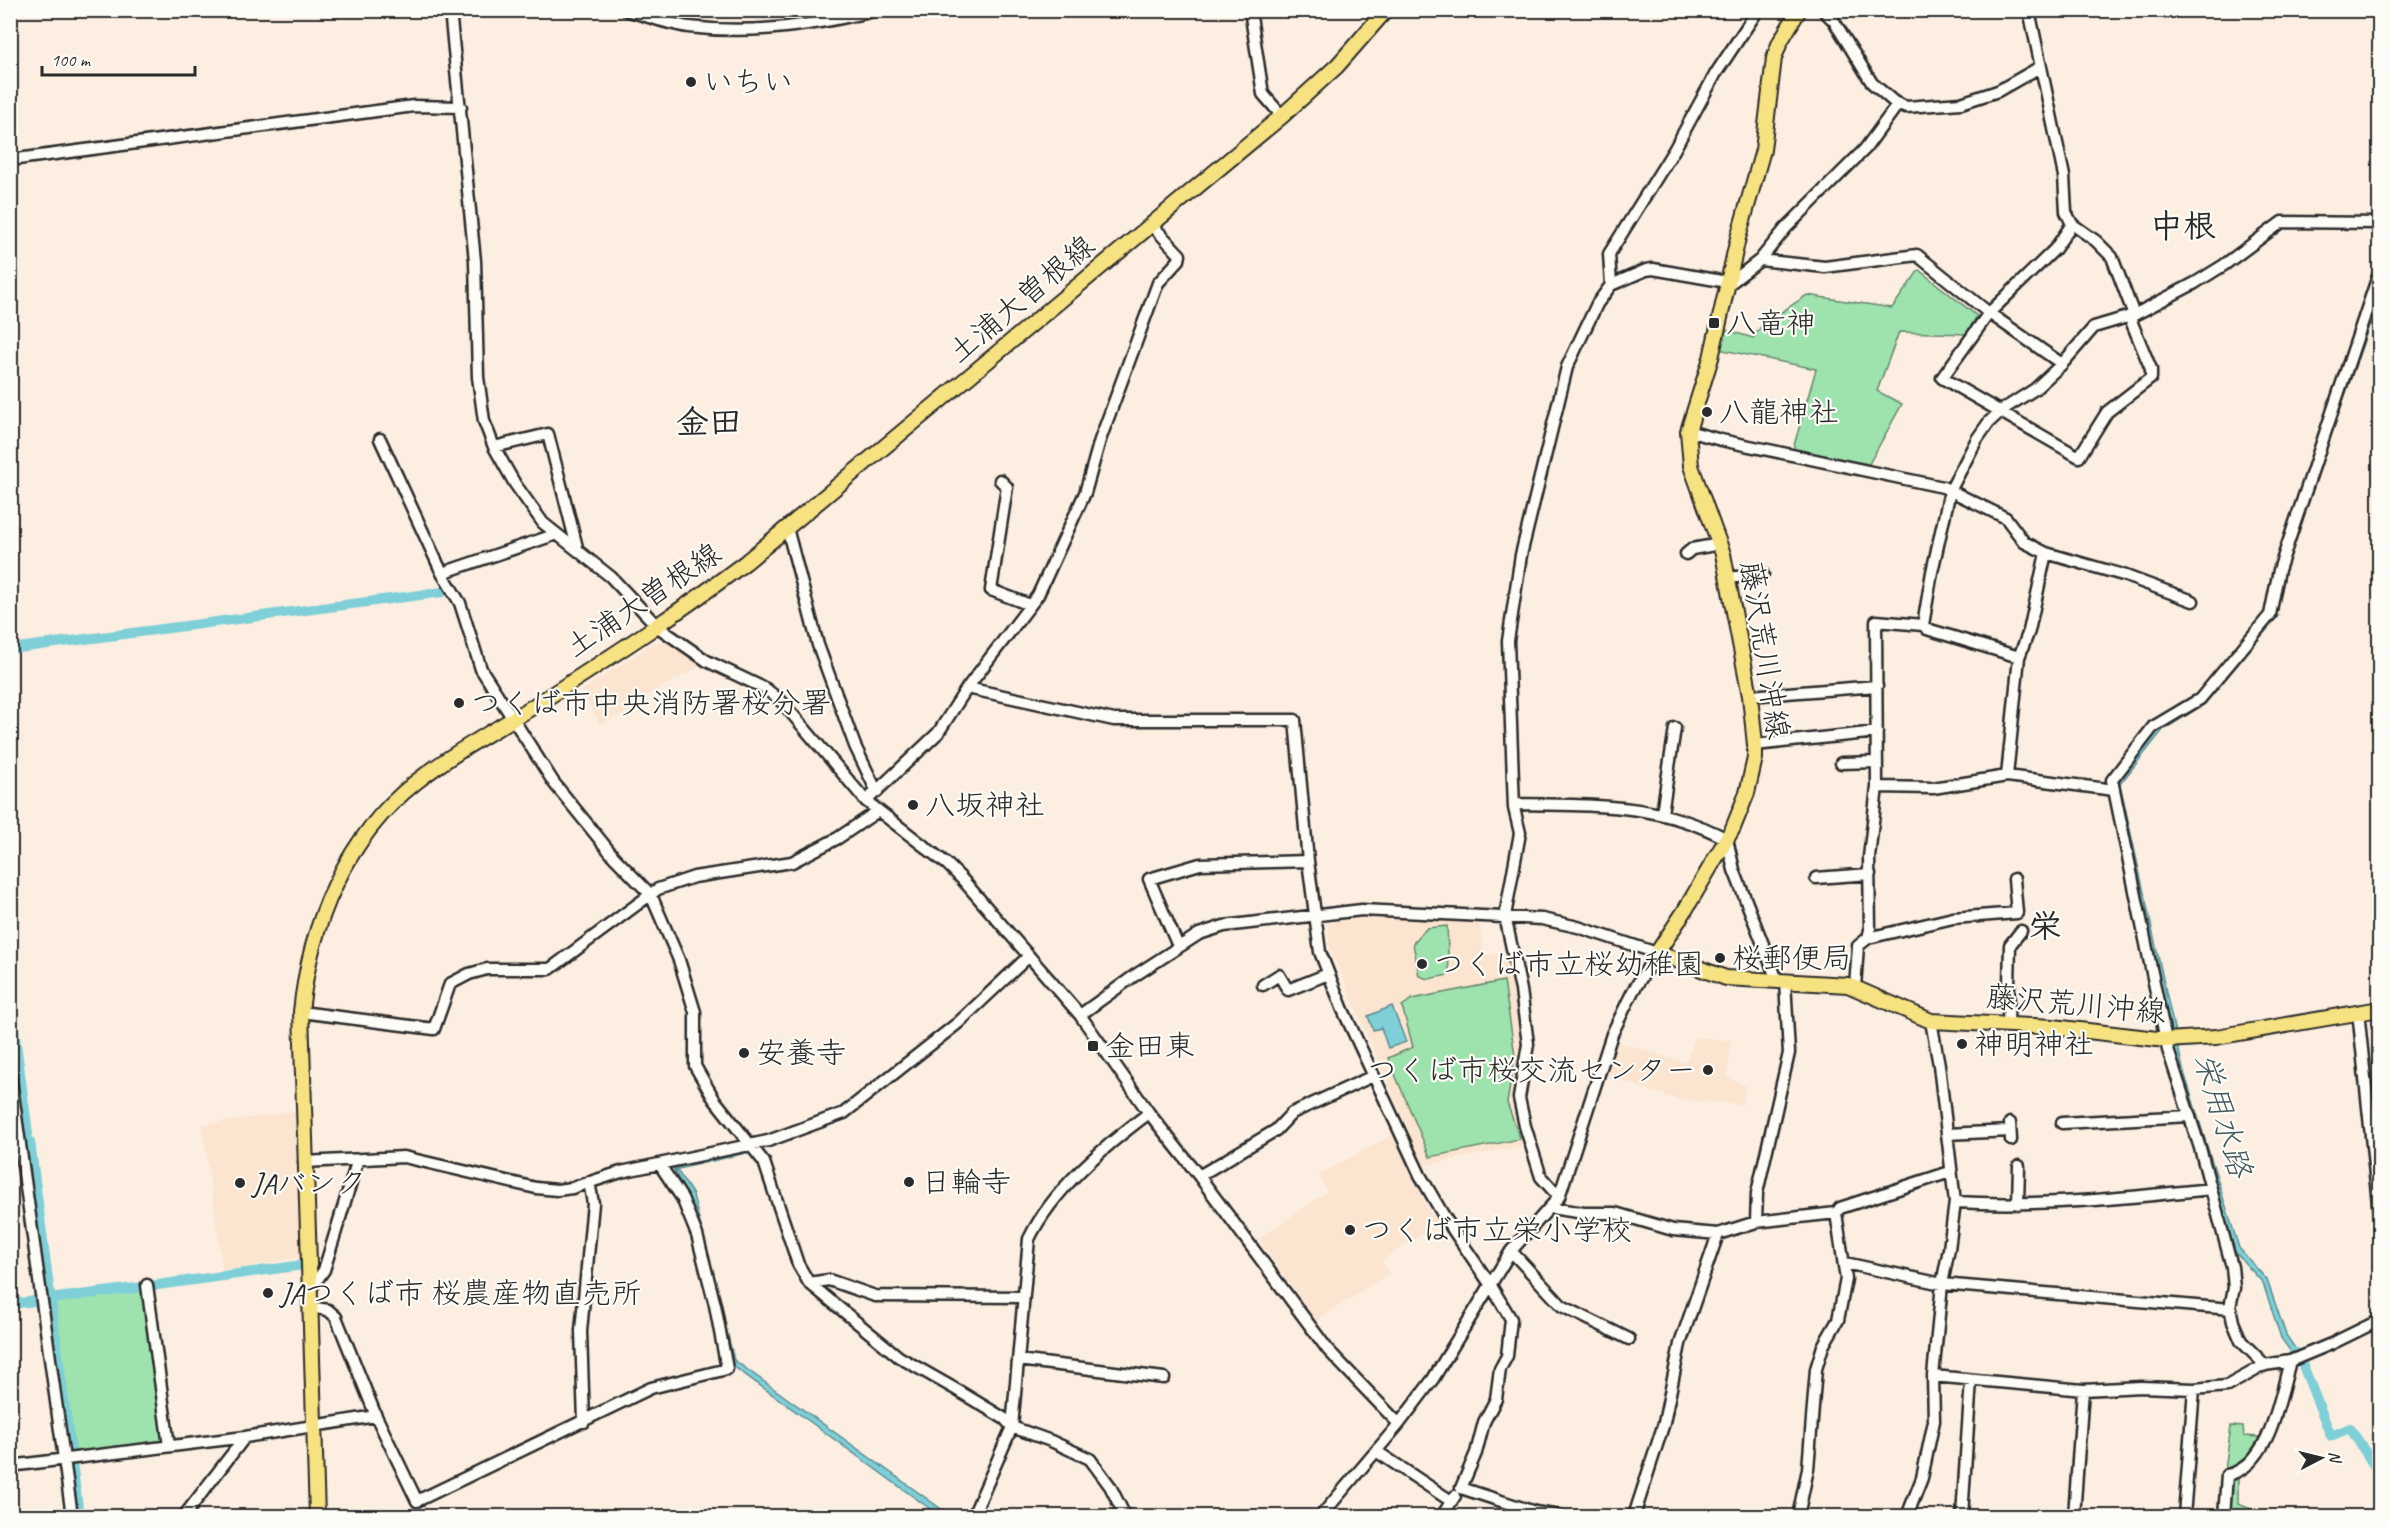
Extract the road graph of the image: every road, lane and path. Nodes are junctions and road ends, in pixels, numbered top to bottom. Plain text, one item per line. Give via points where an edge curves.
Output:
1 (450, 10) edge
2 (626, 10) edge
3 (878, 10) edge
4 (1250, 10) edge
5 (1386, 10) edge
6 (1758, 10) edge
7 (1799, 10) edge
8 (1823, 10) edge
9 (2029, 10) edge
10 (2040, 67) junction
11 (1898, 104) junction
12 (461, 107) junction
13 (1282, 116) junction
14 (10, 160) edge
15 (2379, 223) edge
16 (2072, 224) junction
17 (1152, 225) junction
18 (1760, 260) junction
19 (2379, 270) edge
20 (1727, 282) junction
21 (1611, 285) junction
22 (1989, 313) junction
23 (2132, 316) junction
24 (2062, 364) junction
25 (1999, 412) junction
26 (1688, 431) junction
27 (380, 439) dead end
28 (494, 447) junction
29 (1000, 480) dead end
30 (1950, 491) junction
31 (787, 528) junction
32 (557, 534) junction
33 (1720, 544) junction
34 (578, 551) junction
35 (2046, 553) junction
36 (1686, 554) dead end
37 (442, 573) junction
38 (1763, 574) dead end
39 (1728, 578) junction
40 (2193, 601) dead end
41 (1030, 605) junction
42 (1923, 625) junction
43 (658, 627) junction
44 (2019, 657) junction
45 (1877, 686) junction
46 (967, 688) junction
47 (1750, 696) junction
48 (513, 719) junction
49 (1675, 728) dead end
50 (1877, 732) junction
51 (1755, 746) junction
52 (1878, 762) junction
53 (1841, 763) dead end
54 (2007, 776) junction
55 (1877, 787) junction
56 (2114, 790) junction
57 (877, 792) junction
58 (866, 801) junction
59 (1514, 804) junction
60 (878, 811) junction
61 (1662, 813) junction
62 (1727, 839) junction
63 (1308, 861) junction
64 (1870, 874) junction
65 (1816, 878) dead end
66 (2014, 879) dead end
67 (651, 896) junction
68 (1315, 915) junction
69 (1505, 916) junction
70 (2021, 931) dead end
71 (1868, 938) junction
72 (1178, 946) junction
73 (1657, 953) junction
74 (1029, 956) junction
75 (1328, 974) junction
76 (1781, 981) junction
77 (1263, 985) dead end
78 (1855, 987) junction
79 (2379, 1009) edge
80 (2358, 1011) junction
81 (301, 1012) junction
82 (1080, 1015) junction
83 (1930, 1021) junction
84 (2008, 1024) junction
85 (2166, 1040) junction
86 (10, 1073) edge
87 (1373, 1076) junction
88 (1149, 1113) junction
89 (2190, 1116) junction
90 (2062, 1123) dead end
91 (2010, 1132) dead end
92 (1947, 1134) junction
93 (751, 1143) junction
94 (358, 1159) junction
95 (304, 1161) junction
96 (660, 1164) junction
97 (2019, 1166) dead end
98 (1950, 1172) junction
99 (1199, 1176) junction
100 (589, 1182) junction
101 (2211, 1189) junction
102 (1559, 1197) junction
103 (1955, 1202) junction
104 (2018, 1204) junction
105 (1551, 1208) junction
106 (1836, 1213) junction
107 (1756, 1222) junction
108 (2379, 1223) edge
109 (1718, 1234) junction
110 (1511, 1251) junction
111 (1845, 1263) junction
112 (809, 1282) junction
113 (1490, 1284) junction
114 (1942, 1284) junction
115 (147, 1285) dead end
116 (310, 1290) junction
117 (1023, 1297) junction
118 (310, 1307) junction
119 (2231, 1310) junction
120 (2379, 1320) edge
121 (1629, 1339) dead end
122 (1018, 1360) junction
123 (2290, 1361) junction
124 (2265, 1365) junction
125 (1933, 1376) junction
126 (1164, 1378) dead end
127 (1971, 1380) junction
128 (2194, 1389) junction
129 (2083, 1390) junction
130 (376, 1416) junction
131 (584, 1422) junction
132 (1399, 1424) junction
133 (315, 1426) junction
134 (1012, 1427) junction
135 (245, 1437) junction
136 (169, 1446) junction
137 (1376, 1450) junction
138 (64, 1458) junction
139 (10, 1466) edge
140 (1461, 1488) junction
141 (1451, 1501) junction
142 (72, 1516) edge
143 (184, 1516) edge
144 (317, 1516) edge
145 (973, 1516) edge
146 (1125, 1516) edge
147 (1321, 1516) edge
148 (1442, 1516) edge
149 (1562, 1516) edge
150 (1634, 1516) edge
151 (1798, 1516) edge
152 (1907, 1516) edge
153 (1962, 1516) edge
154 (2074, 1516) edge
155 (2184, 1516) edge
156 (2224, 1516) edge

1 - 12 street
2 - 3 street via 687,27 747,32 832,21
4 - 13 street via 1263,94
5 - 13 main road, 土浦大曽根線 via 1337,66
6 - 21 street via 1716,73 1674,150 1609,254
7 - 20 main road, 藤沢荒川沖線 via 1774,57 1763,150
8 - 11 street via 1834,21 1872,83
9 - 10 street
10 - 11 street via 1998,91 1961,104
10 - 16 street via 2064,176 2066,212
11 - 18 street via 1865,148
12 - 14 street via 414,106
12 - 28 street via 475,261 479,385 483,421
13 - 17 main road, 土浦大曽根線
15 - 23 street via 2282,222 2224,265
16 - 22 street via 2055,249
16 - 23 street via 2112,258
17 - 31 main road, 土浦大曽根線
17 - 41 street via 1180,255 1179,260 1158,283 1100,440 1085,493
18 - 20 street via 1733,282
18 - 22 street via 1825,267 1917,255
19 - 56 street via 2279,570 2270,615 2200,699 2153,727 2112,780
20 - 21 street via 1653,269
20 - 26 main road, 藤沢荒川沖線 via 1711,358
21 - 59 street via 1597,304 1567,367 1521,555 1508,641
22 - 24 street
22 - 25 street via 1942,378
23 - 24 street via 2094,327
23 - 25 street via 2151,378 2107,412 2079,456
24 - 25 street via 2035,389
25 - 30 street via 1977,440
26 - 30 street
26 - 33 main road, 藤沢荒川沖線 via 1691,466
27 - 37 street
28 - 32 street via 529,506
28 - 34 street via 548,434
29 - 41 street via 1007,487 991,590
30 - 35 street via 2006,518 2024,542
30 - 42 street
31 - 43 main road, 土浦大曽根線
31 - 57 street via 818,645 855,746
32 - 34 street
32 - 37 street
33 - 36 street via 1692,549
33 - 39 main road, 藤沢荒川沖線
34 - 43 street via 611,578
35 - 40 street
35 - 44 street via 2029,631
37 - 48 street via 460,603 481,669
38 - 39 street
39 - 47 main road, 藤沢荒川沖線
41 - 46 street
42 - 44 street
42 - 45 street via 1876,621
43 - 48 main road, 土浦大曽根線
43 - 58 street via 707,661 766,689 782,702
44 - 54 street
45 - 47 street
45 - 50 street
46 - 57 street via 938,733
46 - 63 street via 1114,720 1295,720
47 - 51 main road, 藤沢荒川沖線
48 - 67 street via 554,783
48 - 81 main road, 土浦大曽根線 via 416,782 360,842 339,876 317,926
49 - 61 street
50 - 51 street
50 - 52 street
51 - 62 main road, 藤沢荒川沖線 via 1747,793
52 - 53 street
52 - 55 street
54 - 55 street via 1933,788
54 - 56 street
55 - 64 street
56 - 85 street
57 - 58 street
58 - 60 street
59 - 61 street via 1623,807
59 - 69 street via 1520,833
60 - 67 street via 792,862 694,877 658,889
60 - 74 street via 947,864
61 - 62 street
62 - 73 main road, 藤沢荒川沖線
62 - 76 street via 1734,870
63 - 68 street
63 - 72 street via 1200,864 1149,879
64 - 65 street
64 - 71 street
66 - 71 street via 2017,913 1953,918
67 - 81 street via 550,969 488,969 450,984 434,1029
67 - 93 street via 679,960 695,1012 696,1066 714,1100
68 - 69 street via 1362,910
68 - 72 street via 1224,926
68 - 75 street via 1320,952
69 - 73 street via 1578,927
69 - 102 street via 1528,1044 1520,1098 1525,1126 1542,1177
70 - 84 street via 2010,945
71 - 78 street via 1858,946
72 - 82 street
73 - 76 main road, 藤沢荒川沖線 via 1726,978
73 - 102 street via 1612,1034
74 - 82 street
74 - 93 street via 958,1023 844,1113 768,1141
75 - 77 street via 1288,990 1279,975
75 - 87 street
76 - 78 main road, 藤沢荒川沖線
76 - 107 street via 1790,1053 1757,1193
78 - 83 main road, 藤沢荒川沖線
79 - 80 main road, 藤沢荒川沖線
80 - 85 main road, 藤沢荒川沖線 via 2216,1037
80 - 108 street
81 - 95 main road, 土浦大曽根線
82 - 88 street
83 - 84 main road, 藤沢荒川沖線
83 - 92 street
84 - 85 main road, 藤沢荒川沖線
85 - 89 street
86 - 138 street
87 - 99 street via 1292,1113 1276,1130
87 - 113 street via 1420,1175
88 - 99 street
88 - 117 street via 1097,1156 1040,1218 1029,1239
89 - 90 street
89 - 101 street
91 - 92 street
92 - 98 street
93 - 96 street
93 - 112 street via 764,1162 798,1264
94 - 95 street
94 - 100 street via 404,1157 536,1188 557,1190
94 - 116 street via 324,1270
95 - 116 main road, 土浦大曽根線
96 - 100 street
96 - 131 street via 682,1198 697,1235 727,1369 651,1388
97 - 104 street
98 - 103 street
98 - 106 street via 1840,1208
99 - 132 street via 1328,1350
100 - 131 street via 593,1203 581,1331
101 - 104 street via 2102,1201
101 - 119 street via 2232,1267
102 - 105 street
103 - 104 street
103 - 114 street
105 - 109 street via 1615,1213 1673,1230
105 - 110 street
106 - 107 street
106 - 111 street
107 - 109 street
109 - 150 street via 1680,1344 1664,1423
110 - 113 street
110 - 121 street via 1562,1306
111 - 114 street
111 - 151 street via 1838,1320 1823,1346 1816,1369 1808,1469
112 - 117 street via 829,1280 875,1296
112 - 134 street via 899,1357 1005,1419
113 - 132 street via 1433,1379
113 - 140 street via 1511,1319 1507,1356 1500,1369 1496,1400 1484,1422
114 - 119 street
114 - 125 street
115 - 136 street
116 - 118 main road, 土浦大曽根線
117 - 122 street
118 - 130 street via 328,1310 336,1317
118 - 133 main road, 土浦大曽根線
119 - 124 street via 2241,1341
120 - 123 street
122 - 126 street
122 - 134 street
123 - 124 street
123 - 156 street via 2259,1453 2239,1473 2227,1475
124 - 128 street via 2227,1386
125 - 127 street
125 - 152 street via 1934,1421 1922,1478
127 - 129 street
127 - 153 street
128 - 129 street
128 - 155 street
129 - 154 street
130 - 131 street via 417,1501
130 - 133 street
132 - 137 street
133 - 135 street
133 - 144 main road, 土浦大曽根線
134 - 145 street
134 - 146 street via 1090,1459
135 - 136 street
135 - 143 street
136 - 138 street
137 - 141 street
137 - 147 street
138 - 139 street
138 - 142 street
140 - 141 street
140 - 149 street via 1535,1512
141 - 148 street

